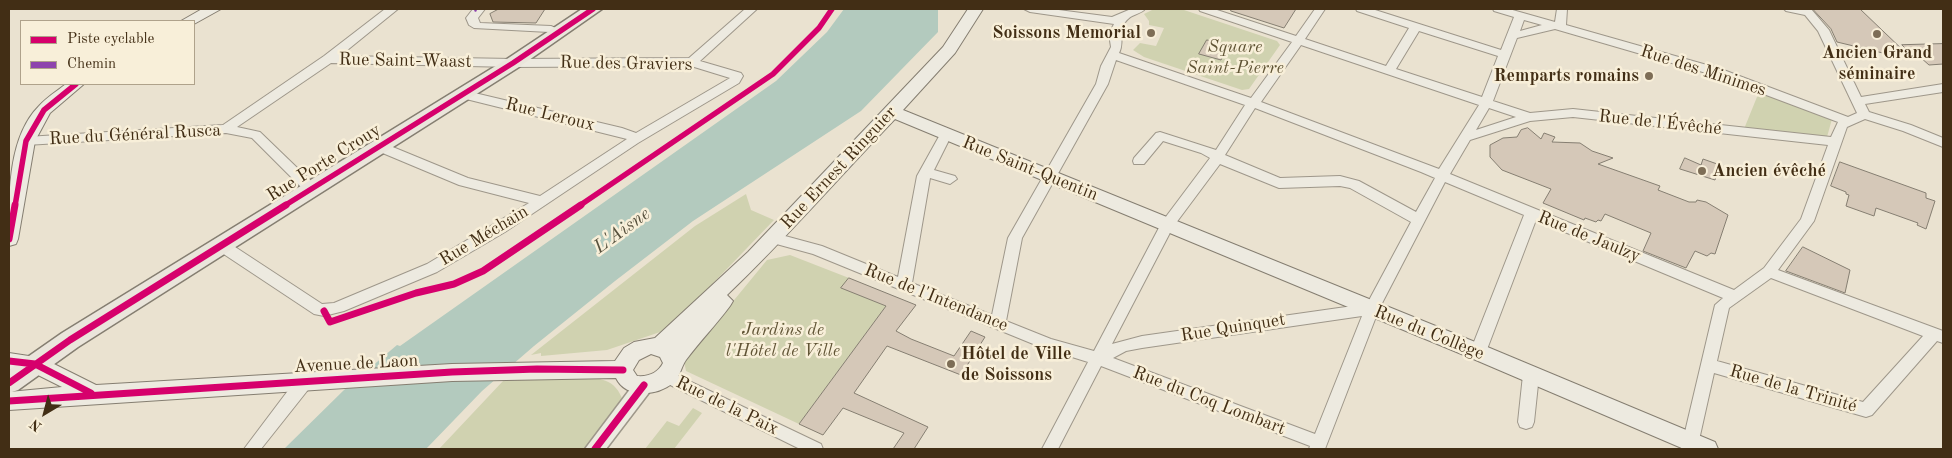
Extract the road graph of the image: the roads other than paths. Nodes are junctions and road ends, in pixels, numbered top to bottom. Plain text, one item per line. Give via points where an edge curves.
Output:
1 (212, 9) edge
2 (392, 9) edge
3 (479, 9) edge
4 (593, 9) edge
5 (751, 9) edge
6 (976, 9) edge
7 (1030, 9) edge
8 (1140, 9) edge
9 (1204, 9) edge
10 (1320, 9) edge
11 (1361, 9) edge
12 (1498, 9) edge
13 (1562, 9) edge
14 (1790, 9) edge
15 (1807, 11) edge
16 (1070, 12) edge
17 (1519, 12) edge
18 (191, 20) edge
19 (1113, 24) junction
20 (1556, 25) junction
21 (1416, 26) junction
22 (559, 32) junction
23 (1512, 36) junction
24 (1298, 40) junction
25 (1114, 55) junction
26 (1506, 55) junction
27 (328, 59) junction
28 (692, 62) junction
29 (513, 63) junction
30 (1389, 71) junction
31 (738, 76) joint
32 (75, 85) edge
33 (1943, 88) edge
34 (462, 94) junction
35 (1857, 101) junction
36 (1253, 103) junction
37 (1486, 103) junction
38 (892, 112) junction
39 (1864, 115) junction
40 (1529, 118) junction
41 (1848, 122) junction
42 (226, 129) junction
43 (942, 133) junction
44 (1467, 137) junction
45 (636, 138) junction
46 (26, 142) junction
47 (1836, 142) junction
48 (1943, 143) edge
49 (378, 146) junction
50 (1217, 158) junction
51 (1138, 161) dead end
52 (926, 172) junction
53 (1442, 176) junction
54 (1049, 177) junction
55 (950, 179) dead end
56 (311, 189) junction
57 (540, 201) junction
58 (1531, 214) junction
59 (1419, 220) junction
60 (1167, 225) junction
61 (774, 238) junction
62 (9, 239) edge
63 (221, 245) junction
64 (755, 257) junction
65 (1769, 272) junction
66 (904, 285) junction
67 (1736, 297) junction
68 (1372, 309) junction
69 (998, 324) junction
70 (1939, 335) edge
71 (659, 346) junction
72 (1478, 352) junction
73 (1097, 358) junction
74 (9, 361) edge
75 (627, 362) junction
76 (36, 364) junction
77 (1708, 365) junction
78 (561, 368) joint
79 (670, 369) junction
80 (1531, 375) junction
81 (310, 380) junction
82 (644, 385) junction
83 (91, 393) junction
84 (9, 397) edge
85 (1526, 422) dead end
86 (1318, 446) edge
87 (1696, 447) edge
88 (807, 448) edge
89 (250, 449) edge
90 (595, 449) edge
91 (1050, 449) edge

1 - 18 main road
2 - 27 street
3 - 22 street via 472,18 478,26
4 - 22 main road, Rue Porte Crouy
5 - 28 street
6 - 38 main road, Rue Ernest Ringuier via 949,50
7 - 16 street
8 - 19 street
9 - 24 street
10 - 24 street
11 - 21 street
12 - 17 street, Rue des Minimes
13 - 20 street via 1561,24
14 - 15 street
15 - 35 street via 1823,30
16 - 19 street
17 - 20 street, Rue des Minimes
17 - 23 street
19 - 25 street via 1117,47
20 - 23 street
20 - 41 street, Rue des Minimes via 1717,72
21 - 26 street
21 - 30 street
22 - 29 main road, Rue Porte Crouy
23 - 26 street
24 - 30 street, Rue de l'Évêché
24 - 36 street
25 - 36 street, Rue de Jaulzy
25 - 54 street via 1102,84
26 - 37 street
27 - 29 street, Rue Saint-Waast
27 - 42 street
28 - 29 street, Rue des Graviers
28 - 31 street, Rue des Graviers
29 - 34 main road, Rue Porte Crouy
30 - 37 street, Rue de l'Évêché
31 - 45 street, Rue Méchain
32 - 46 main road via 44,110
33 - 35 street
34 - 45 street, Rue Leroux
34 - 49 main road, Rue Porte Crouy
35 - 39 street
36 - 50 street
36 - 53 street, Rue de Jaulzy
37 - 40 street, Rue de l'Évêché
37 - 44 street
38 - 43 main road, Rue Saint-Quentin
38 - 61 main road, Rue Ernest Ringuier
39 - 41 street
39 - 48 street
40 - 44 street
40 - 47 street, Rue de l'Évêché via 1573,113
41 - 47 street via 1842,125
42 - 46 street, Rue du Général Rusca
42 - 56 street, Rue du Général Rusca via 256,135
43 - 52 street
43 - 54 main road, Rue Saint-Quentin
44 - 53 street
45 - 57 street, Rue Méchain
46 - 62 main road
47 - 65 street via 1807,221
49 - 56 main road, Rue Porte Crouy
49 - 57 street via 464,182
50 - 51 street via 1206,150 1160,136
50 - 59 street via 1279,183 1340,180 1354,184
50 - 60 street
52 - 55 street
52 - 66 street
53 - 58 street, Rue de Jaulzy
53 - 59 street
54 - 60 main road, Rue Saint-Quentin
54 - 69 street via 1015,238
56 - 63 main road, Rue Porte Crouy
57 - 63 street, Rue Méchain via 483,239 418,274 367,297 324,311
58 - 67 street, Rue de Jaulzy
58 - 72 street
59 - 68 street
60 - 68 main road, Rue du Collège
60 - 73 street
61 - 64 main road, Rue Ernest Ringuier
61 - 66 street, Rue de l'Intendance via 817,250
63 - 76 main road, Rue Porte Crouy
64 - 71 main road
64 - 79 main road
65 - 67 street
65 - 70 street
66 - 69 street, Rue de l'Intendance
67 - 77 street via 1722,305
68 - 72 main road, Rue du Collège
68 - 73 street, Rue Quinquet via 1142,342 1123,346
68 - 86 street
69 - 73 street, Rue de l'Intendance via 1066,350
70 - 77 street, Rue de la Trinité via 1866,410
71 - 75 main road via 645,347
71 - 79 main road via 672,355
72 - 80 main road, Rue du Collège
73 - 86 street, Rue du Coq Lombart
73 - 91 street
74 - 76 main road
75 - 78 main road, Avenue de Laon
75 - 82 main road via 626,378
76 - 83 main road
76 - 84 main road, Rue Porte Crouy
77 - 87 street
78 - 81 main road, Avenue de Laon
79 - 82 main road via 656,382
79 - 88 street, Rue de la Paix
80 - 85 street
80 - 87 main road, Rue du Collège
81 - 83 main road, Avenue de Laon
81 - 89 street
82 - 90 street
83 - 84 main road, Avenue de Laon

